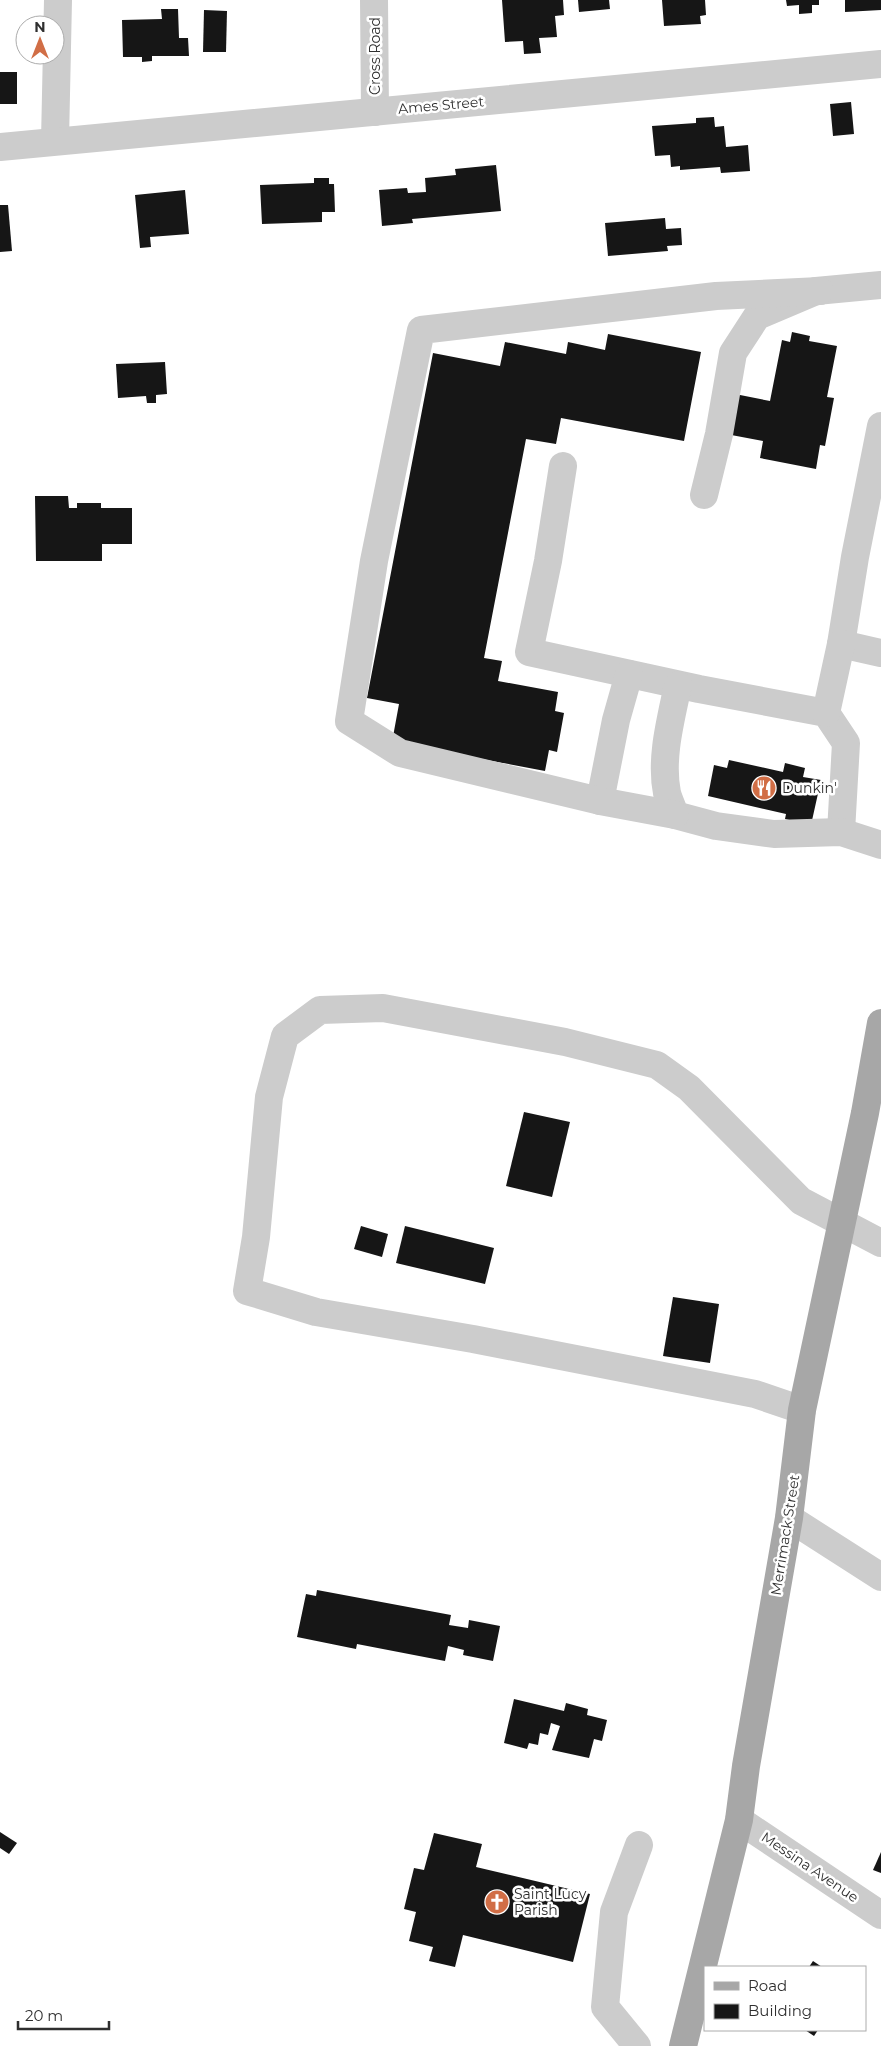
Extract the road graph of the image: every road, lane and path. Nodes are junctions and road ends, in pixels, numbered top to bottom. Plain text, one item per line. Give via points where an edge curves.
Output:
1 (58, 0) edge
2 (374, 0) edge
3 (881, 64) edge
4 (375, 112) junction
5 (55, 142) junction
6 (0, 147) edge
7 (881, 286) edge
8 (820, 291) junction
9 (881, 426) edge
10 (562, 466) dead end
11 (704, 495) dead end
12 (840, 644) junction
13 (881, 653) edge
14 (629, 674) junction
15 (678, 685) junction
16 (826, 713) junction
17 (600, 801) junction
18 (675, 815) junction
19 (841, 832) junction
20 (881, 845) edge
21 (881, 1023) edge
22 (841, 1221) junction
23 (881, 1243) edge
24 (802, 1410) junction
25 (789, 1518) junction
26 (881, 1577) edge
27 (739, 1820) junction
28 (639, 1845) dead end
29 (881, 1915) edge
30 (637, 2046) edge
31 (683, 2046) edge

1 - 5 street
2 - 4 street, Cross Road
3 - 4 street, Ames Street
4 - 5 street, Ames Street
5 - 6 street, Ames Street
7 - 8 street
8 - 11 street via 757,316 733,352 719,434
8 - 17 street via 716,296 421,330 374,561 349,721 400,753
9 - 12 street
10 - 14 street via 548,561 529,652
12 - 13 street
12 - 16 street
14 - 15 street
14 - 17 street
15 - 16 street
15 - 18 street via 665,773 667,794
16 - 19 street via 846,743
17 - 18 street
18 - 19 street via 716,826 774,834
19 - 20 street
21 - 22 main road, Merrimack Street
22 - 23 street
22 - 24 main road, Merrimack Street
22 - 24 street via 801,1201 689,1088 657,1065 565,1042 384,1008 320,1010 285,1036 268,1097 256,1237 247,1290 316,1312 756,1394
24 - 25 main road, Merrimack Street
25 - 26 street
25 - 27 main road, Merrimack Street
27 - 29 street, Messina Avenue
27 - 31 main road, Merrimack Street
28 - 30 street via 614,1912 605,2007

